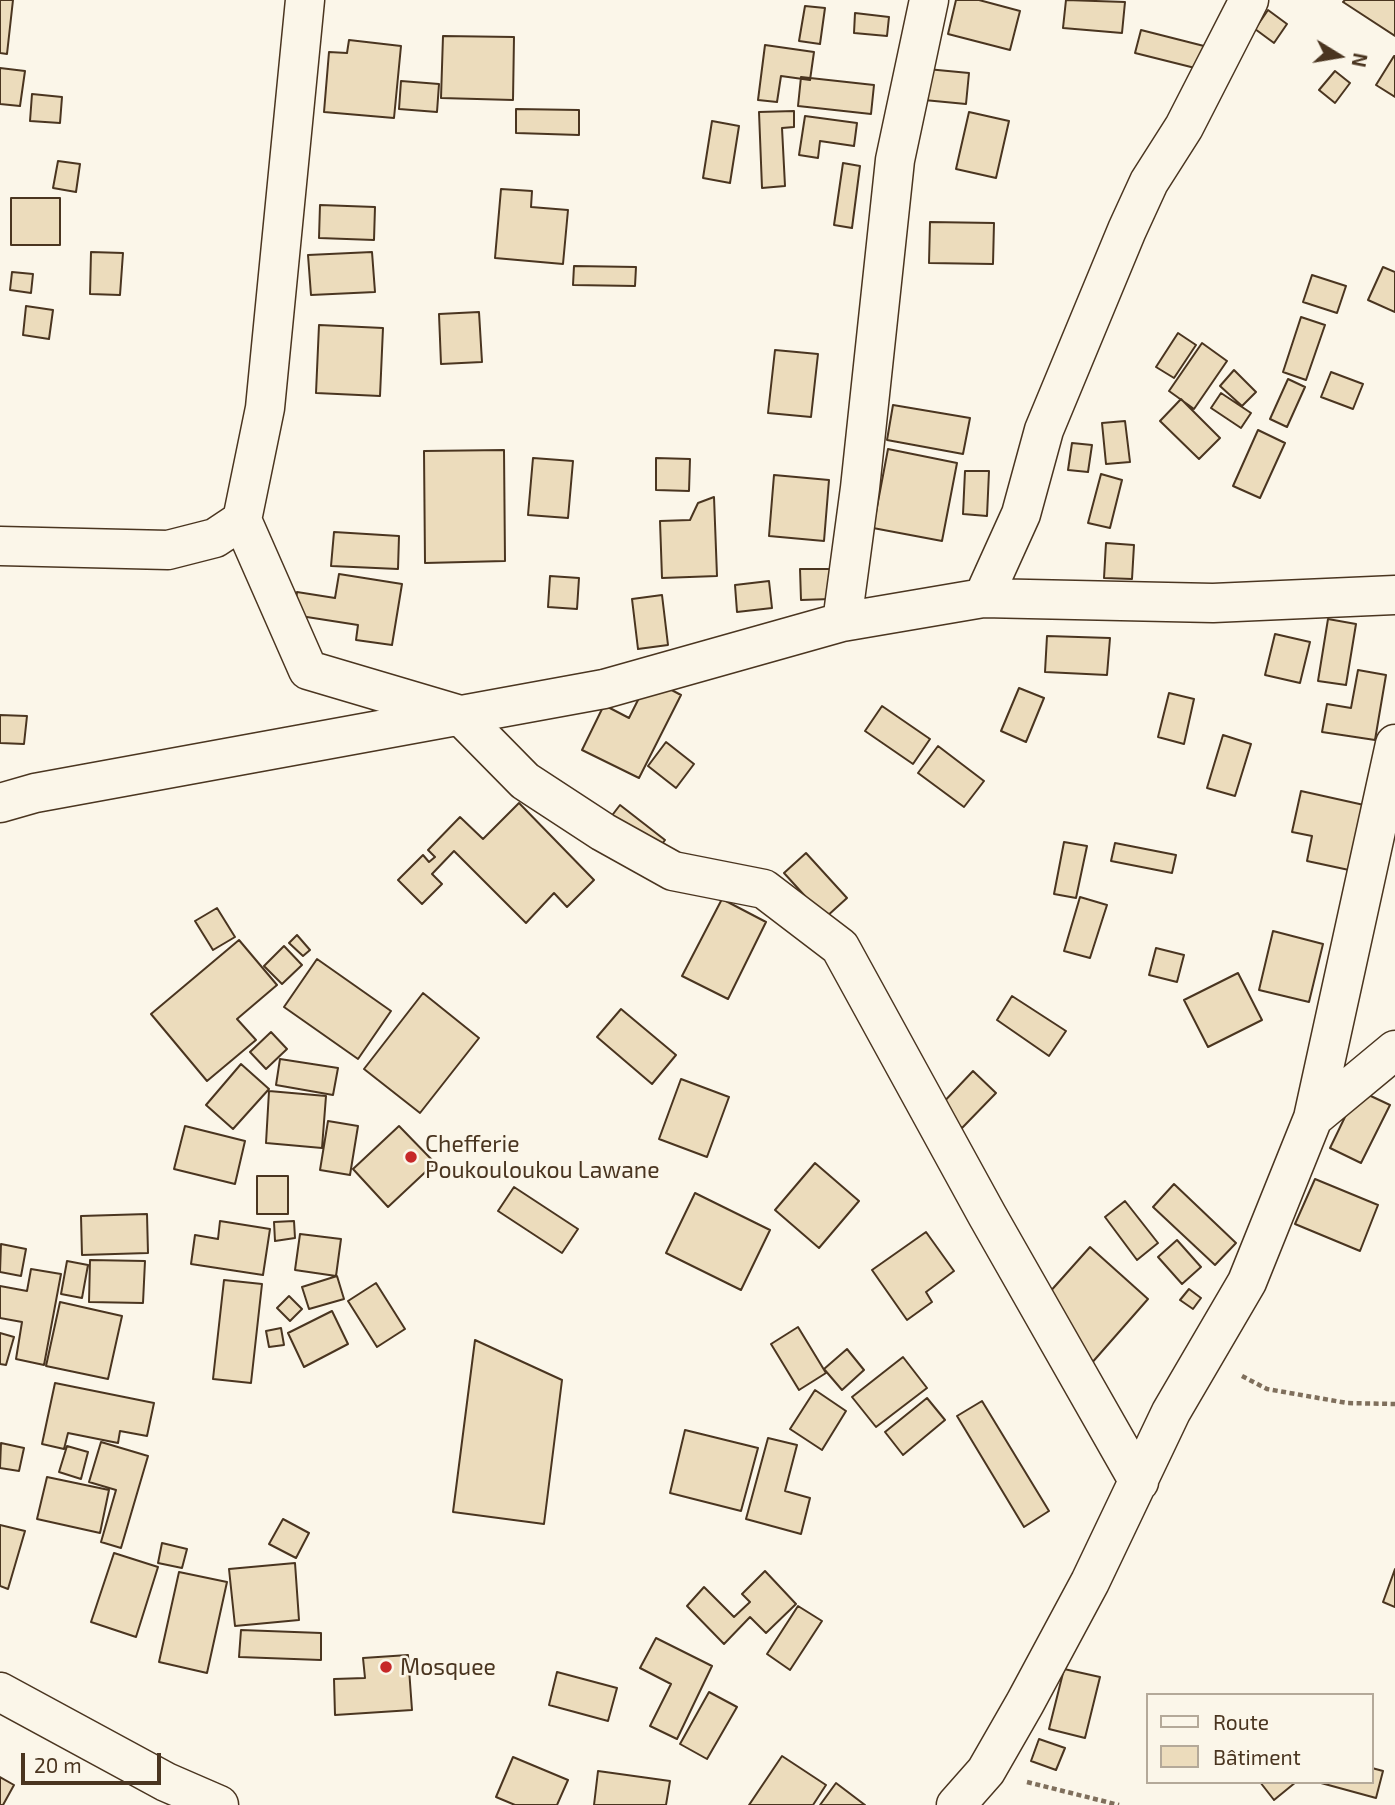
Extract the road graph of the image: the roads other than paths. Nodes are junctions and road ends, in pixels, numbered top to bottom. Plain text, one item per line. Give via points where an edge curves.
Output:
1 (305, 0) edge
2 (929, 0) edge
3 (1249, 0) edge
4 (242, 520) junction
5 (0, 546) edge
6 (1395, 595) edge
7 (983, 598) junction
8 (842, 622) junction
9 (460, 715) junction
10 (1395, 744) edge
11 (0, 803) edge
12 (1395, 1050) edge
13 (1313, 1118) junction
14 (1139, 1482) junction
15 (0, 1692) edge
16 (219, 1805) edge
17 (956, 1805) edge

1 - 4 street via 265,408
2 - 8 street via 895,160
3 - 7 street via 1127,230 1044,430 1021,514
4 - 5 street via 215,538 168,550
4 - 9 street via 308,670
6 - 7 street via 1213,603
7 - 8 street
8 - 9 street via 604,689
9 - 11 street
9 - 14 street via 525,781 603,832 673,871 764,889 840,947
10 - 13 street
12 - 13 street
13 - 14 street via 1247,1282 1171,1412
14 - 17 street via 986,1771
15 - 16 street via 166,1782

